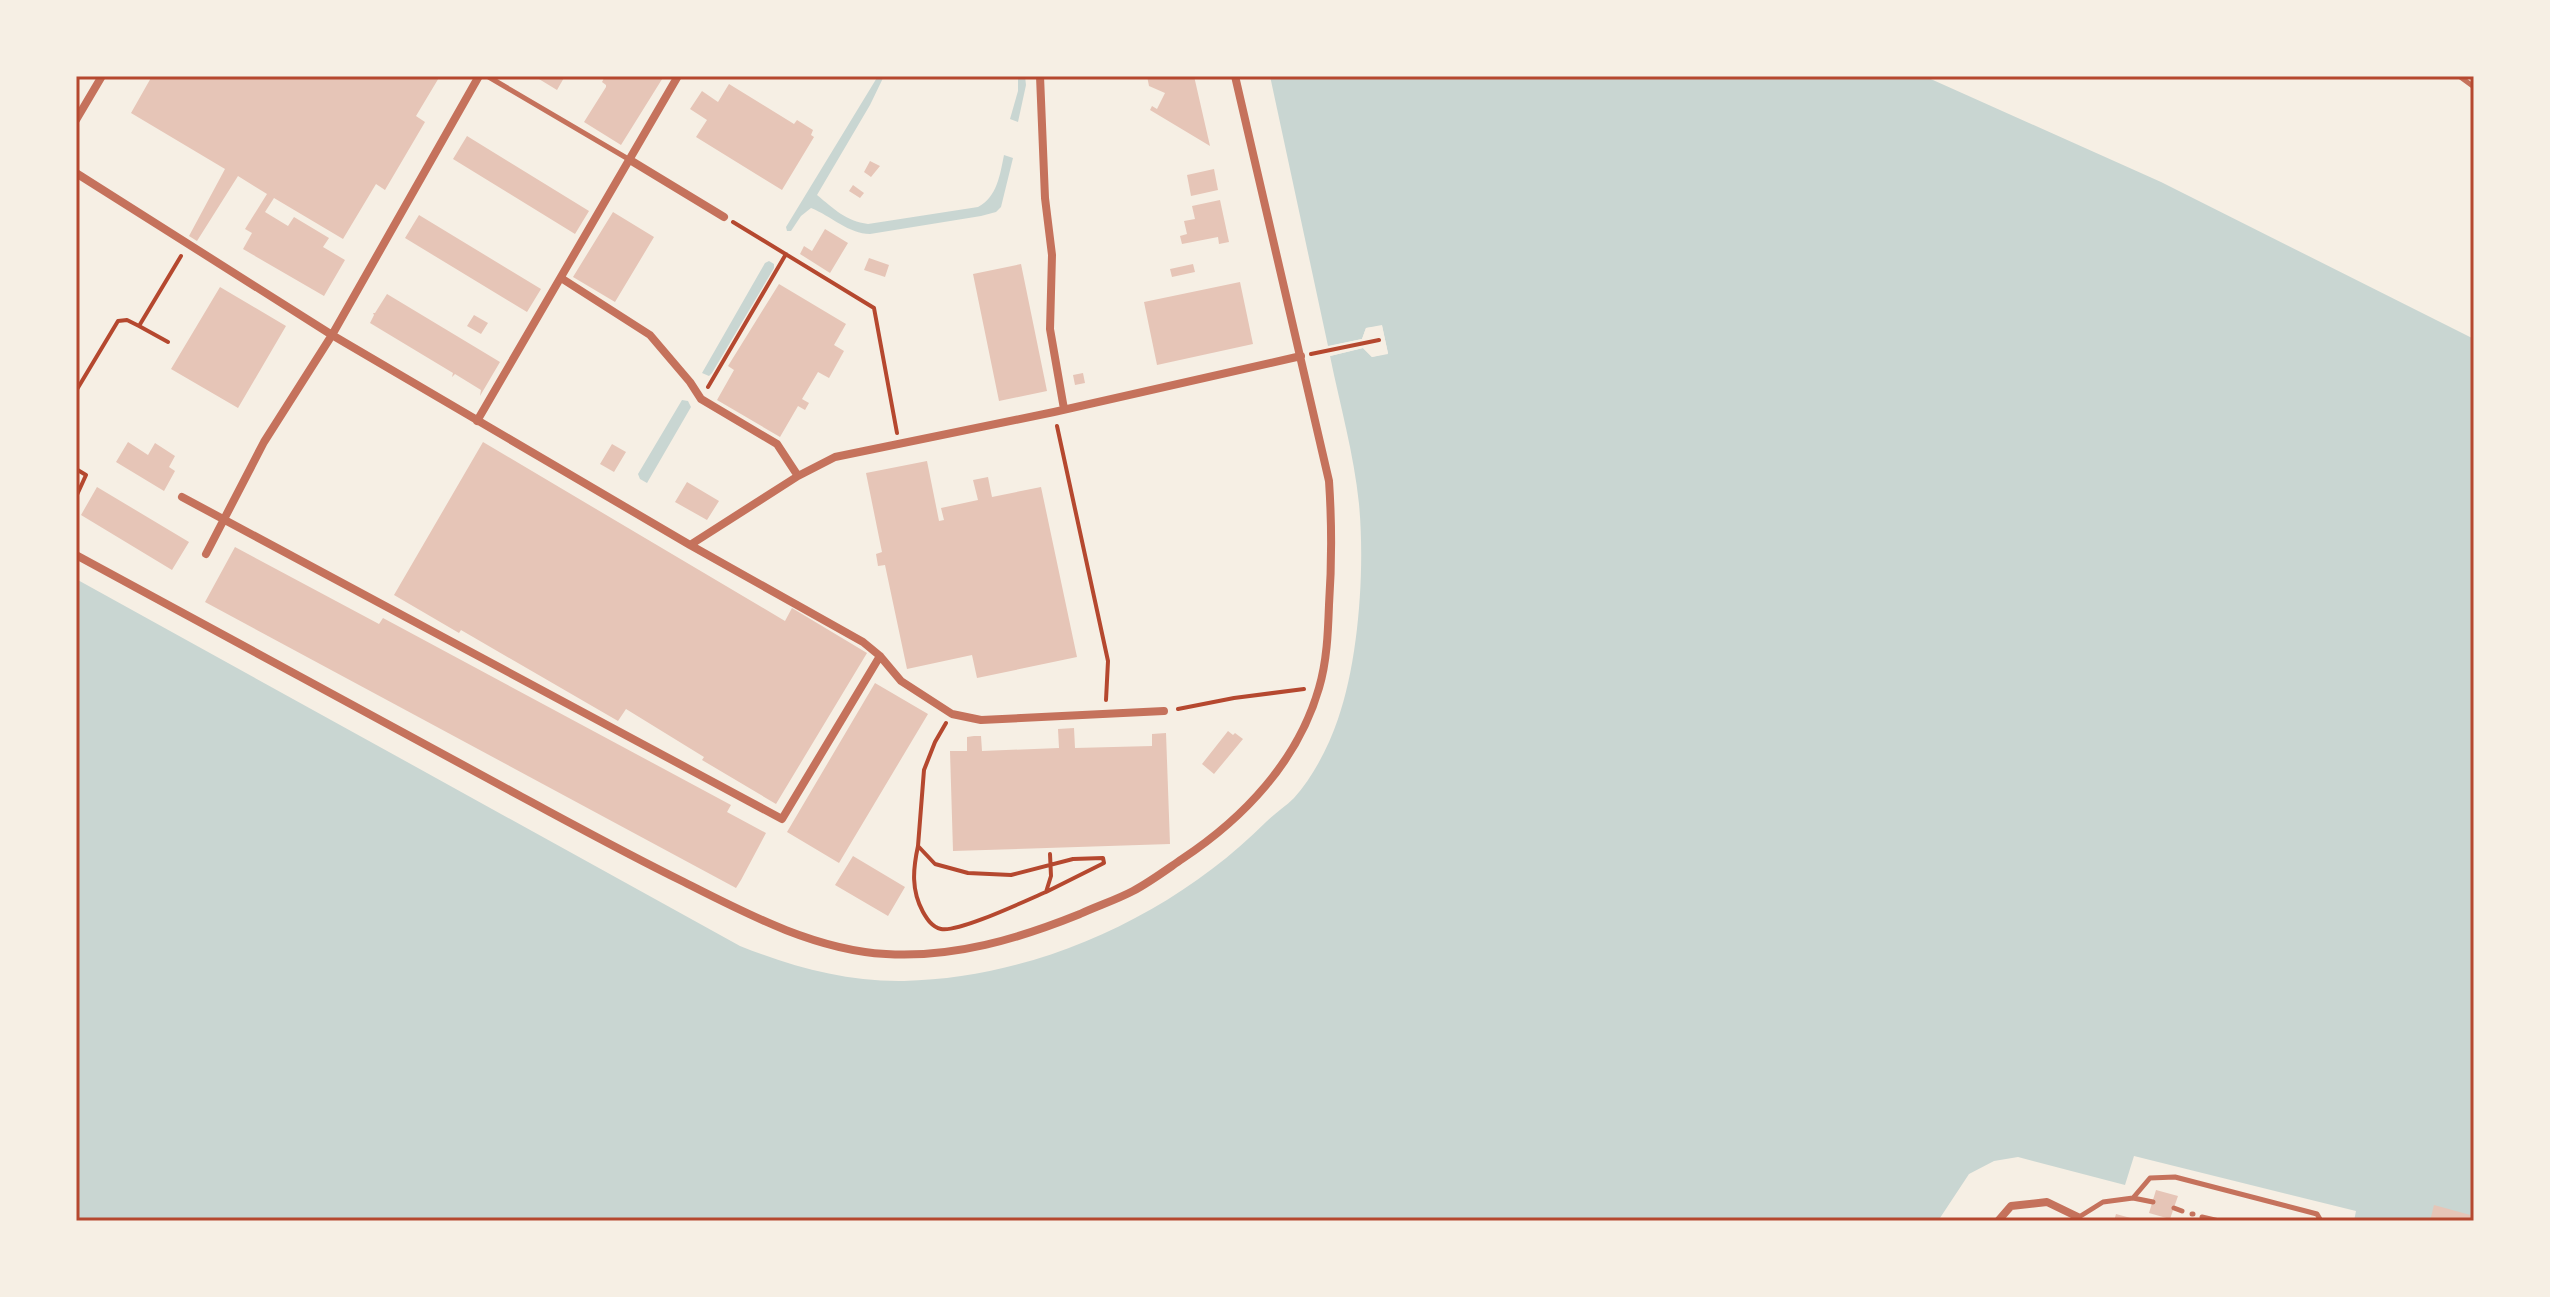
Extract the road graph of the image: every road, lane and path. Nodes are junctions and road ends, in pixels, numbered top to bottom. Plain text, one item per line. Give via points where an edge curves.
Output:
1 (102, 76) edge
2 (479, 76) edge
3 (487, 76) edge
4 (505, 76) edge
5 (678, 76) edge
6 (1040, 76) edge
7 (1235, 76) edge
8 (2459, 76) edge
9 (500, 83) junction
10 (2474, 87) edge
11 (76, 120) edge
12 (630, 160) junction
13 (76, 173) edge
14 (724, 217) joint
15 (189, 243) junction
16 (786, 254) junction
17 (561, 278) junction
18 (139, 326) junction
19 (332, 335) junction
20 (1379, 340) dead end
21 (168, 342) dead end
22 (1301, 356) junction
23 (76, 391) edge
24 (701, 399) junction
25 (1059, 410) junction
26 (477, 421) junction
27 (899, 443) junction
28 (76, 469) edge
29 (798, 476) junction
30 (76, 497) edge
31 (182, 497) dead end
32 (224, 520) junction
33 (690, 545) junction
34 (206, 554) dead end
35 (76, 555) edge
36 (880, 656) junction
37 (1319, 687) junction
38 (1164, 711) joint
39 (952, 714) junction
40 (1105, 714) junction
41 (918, 846) junction
42 (1050, 854) dead end
43 (1051, 865) junction
44 (1046, 892) junction
45 (2133, 1198) junction
46 (2153, 1202) dead end
47 (2174, 1208) dead end
48 (2182, 1211) dead end
49 (2202, 1217) dead end
50 (2078, 1219) edge
51 (1998, 1221) edge
52 (2219, 1221) edge
53 (2321, 1221) edge

1 - 11 street
2 - 19 street
3 - 9 lane
4 - 9 lane
5 - 12 street
6 - 25 street via 1052,255 1050,329
7 - 22 street
8 - 10 lane
9 - 12 lane
12 - 14 street
12 - 17 street
13 - 15 street
14 - 16 path
15 - 18 path
15 - 19 street
16 - 24 path
16 - 27 path via 874,308
17 - 24 street via 650,335
17 - 26 street
18 - 21 path
18 - 23 path via 118,321
19 - 26 street
19 - 32 street via 264,442
20 - 22 path
22 - 25 street
22 - 37 street via 1329,481 1333,540
24 - 29 street via 777,444
25 - 27 street
25 - 40 path via 1108,661
26 - 33 street
27 - 29 street via 835,457
28 - 30 path via 86,475
29 - 33 street
31 - 32 street
32 - 34 street
32 - 36 street via 782,819
33 - 36 street
35 - 37 street via 649,865 786,930 853,950 911,954 976,948 1028,935 1135,890 1199,848 1262,792 1302,732
36 - 39 street via 901,681
37 - 38 path
38 - 40 street
39 - 40 street via 981,720
39 - 41 path via 924,770
41 - 43 path via 935,864 968,873 1011,875
41 - 44 path via 915,897 929,922 941,929 960,927
42 - 43 path
43 - 44 path
43 - 44 path via 1098,858 1104,863
45 - 46 lane
45 - 50 lane via 2103,1202
45 - 53 lane via 2150,1178 2175,1177 2317,1214
47 - 48 lane
49 - 52 lane
50 - 51 street via 2047,1202 2011,1206

